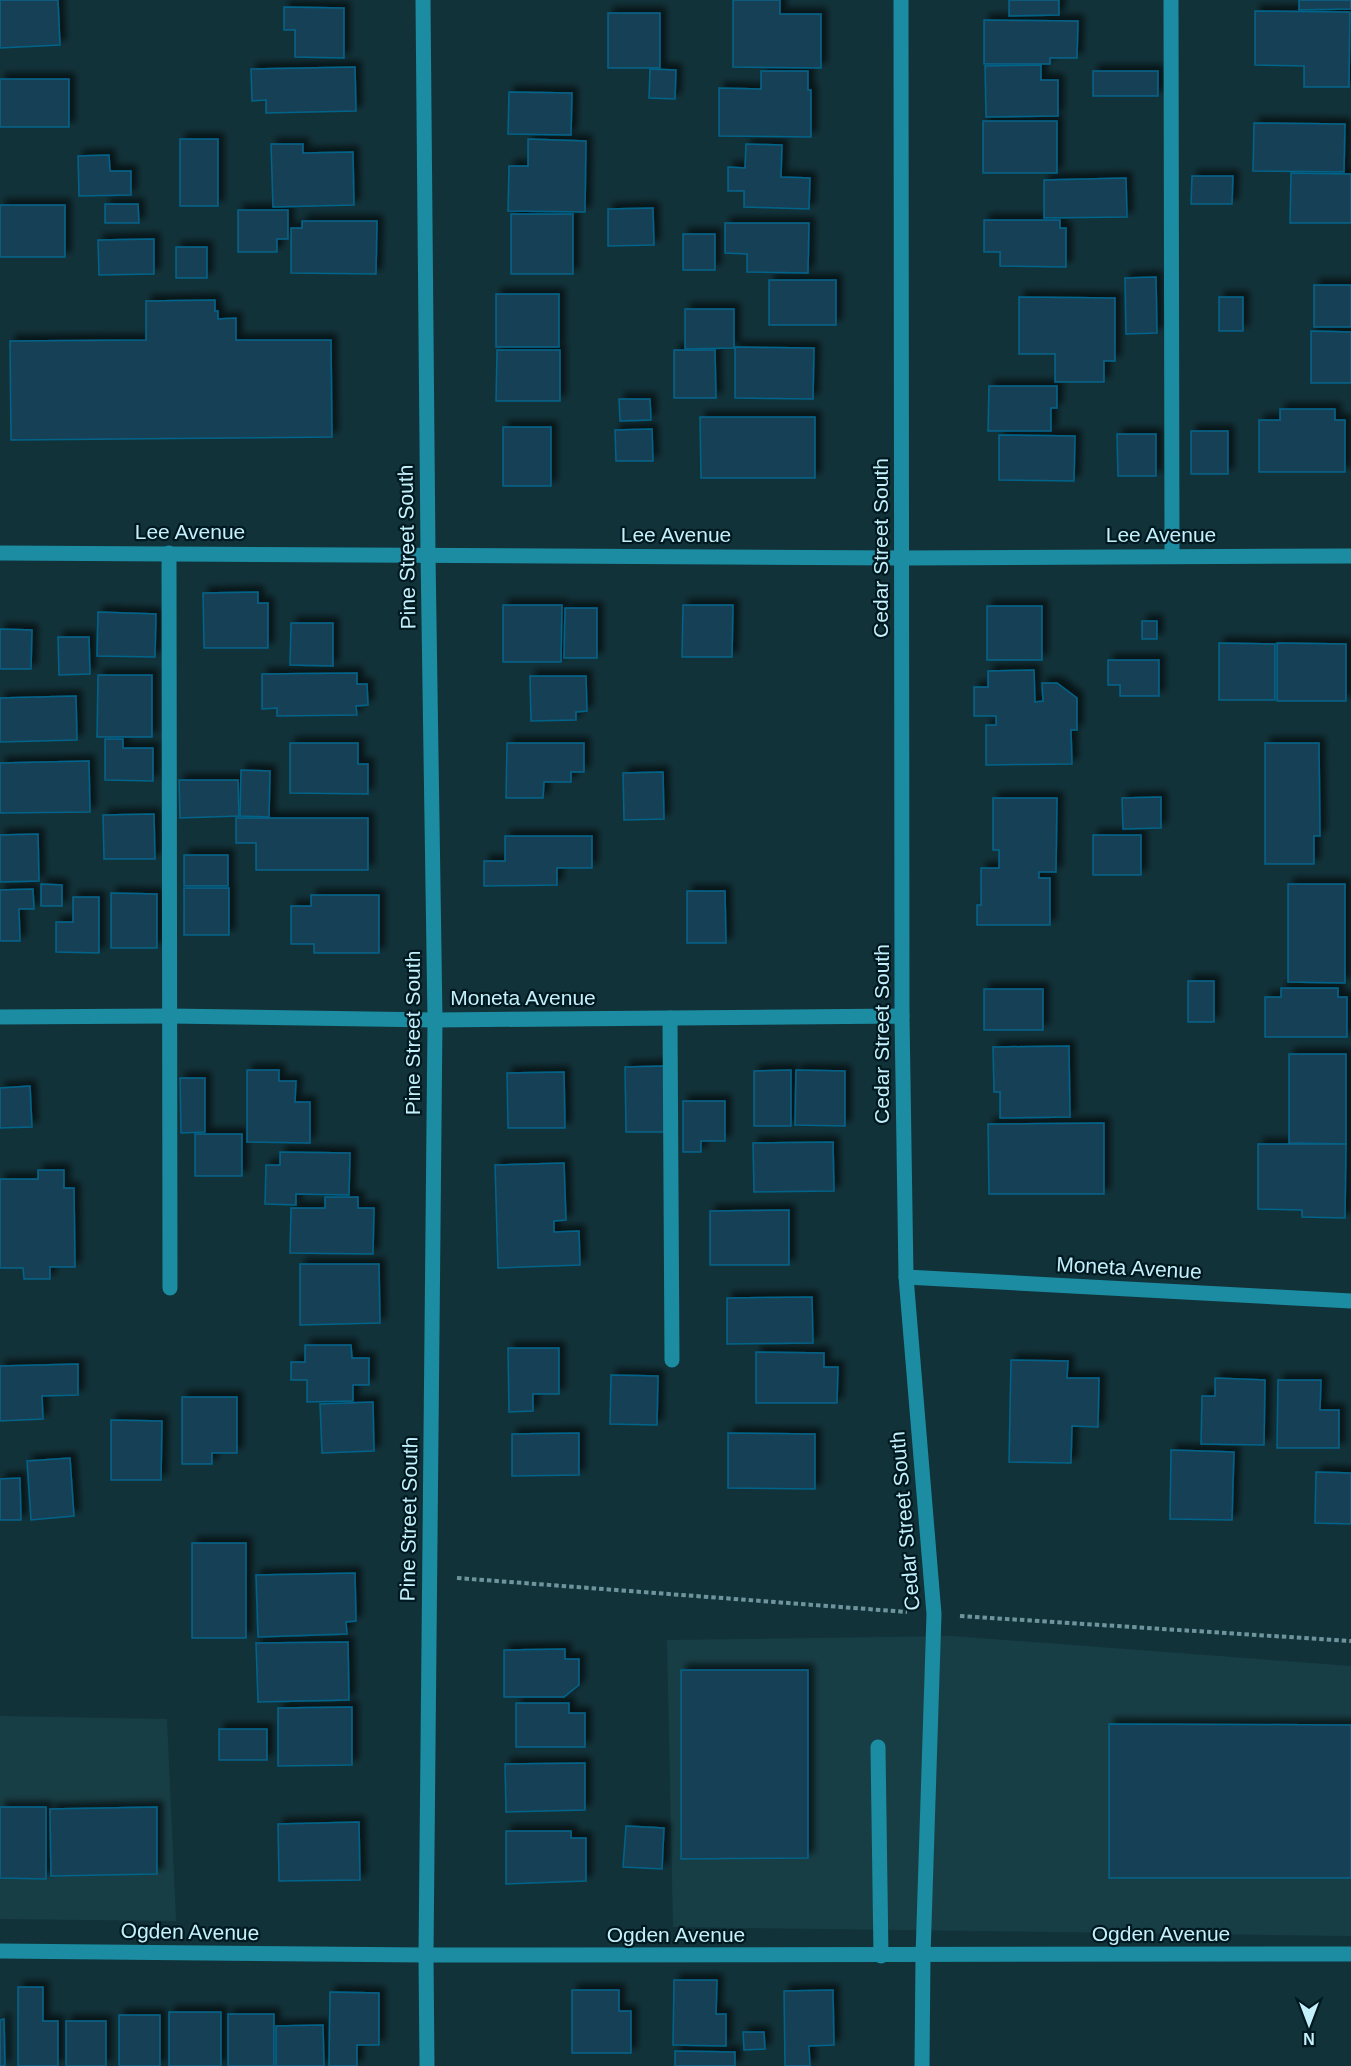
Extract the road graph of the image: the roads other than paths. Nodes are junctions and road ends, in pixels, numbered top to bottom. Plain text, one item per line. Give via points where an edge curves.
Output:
1 (423, 0) edge
2 (901, 0) edge
3 (1171, 0) edge
4 (0, 553) edge
5 (169, 553) junction
6 (428, 554) junction
7 (1172, 556) junction
8 (1351, 556) edge
9 (902, 558) junction
10 (169, 1016) junction
11 (902, 1016) junction
12 (0, 1017) edge
13 (669, 1018) junction
14 (435, 1020) junction
15 (906, 1277) junction
16 (170, 1288) dead end
17 (1351, 1301) edge
18 (672, 1360) dead end
19 (878, 1747) dead end
20 (0, 1951) edge
21 (1351, 1954) edge
22 (426, 1955) junction
23 (881, 1956) junction
24 (923, 1956) junction
25 (427, 2066) edge
26 (922, 2066) edge

1 - 6 street, Pine Street South
2 - 9 street, Cedar Street South
3 - 7 street
4 - 5 street, Lee Avenue
5 - 6 street, Lee Avenue
5 - 10 street
6 - 9 street, Lee Avenue
6 - 14 street, Pine Street South
7 - 8 street, Lee Avenue
7 - 9 street, Lee Avenue
9 - 11 street, Cedar Street South
10 - 12 street, Moneta Avenue
10 - 14 street, Moneta Avenue
10 - 16 street
11 - 13 street, Moneta Avenue
11 - 15 street, Cedar Street South
13 - 14 street, Moneta Avenue
13 - 18 street
14 - 22 street, Pine Street South
15 - 17 street, Moneta Avenue
15 - 24 street, Cedar Street South via 934,1614
19 - 23 street
20 - 22 street, Ogden Avenue
21 - 24 street, Ogden Avenue
22 - 23 street, Ogden Avenue
22 - 25 street, Pine Street South
23 - 24 street, Ogden Avenue
24 - 26 street, Cedar Street South

